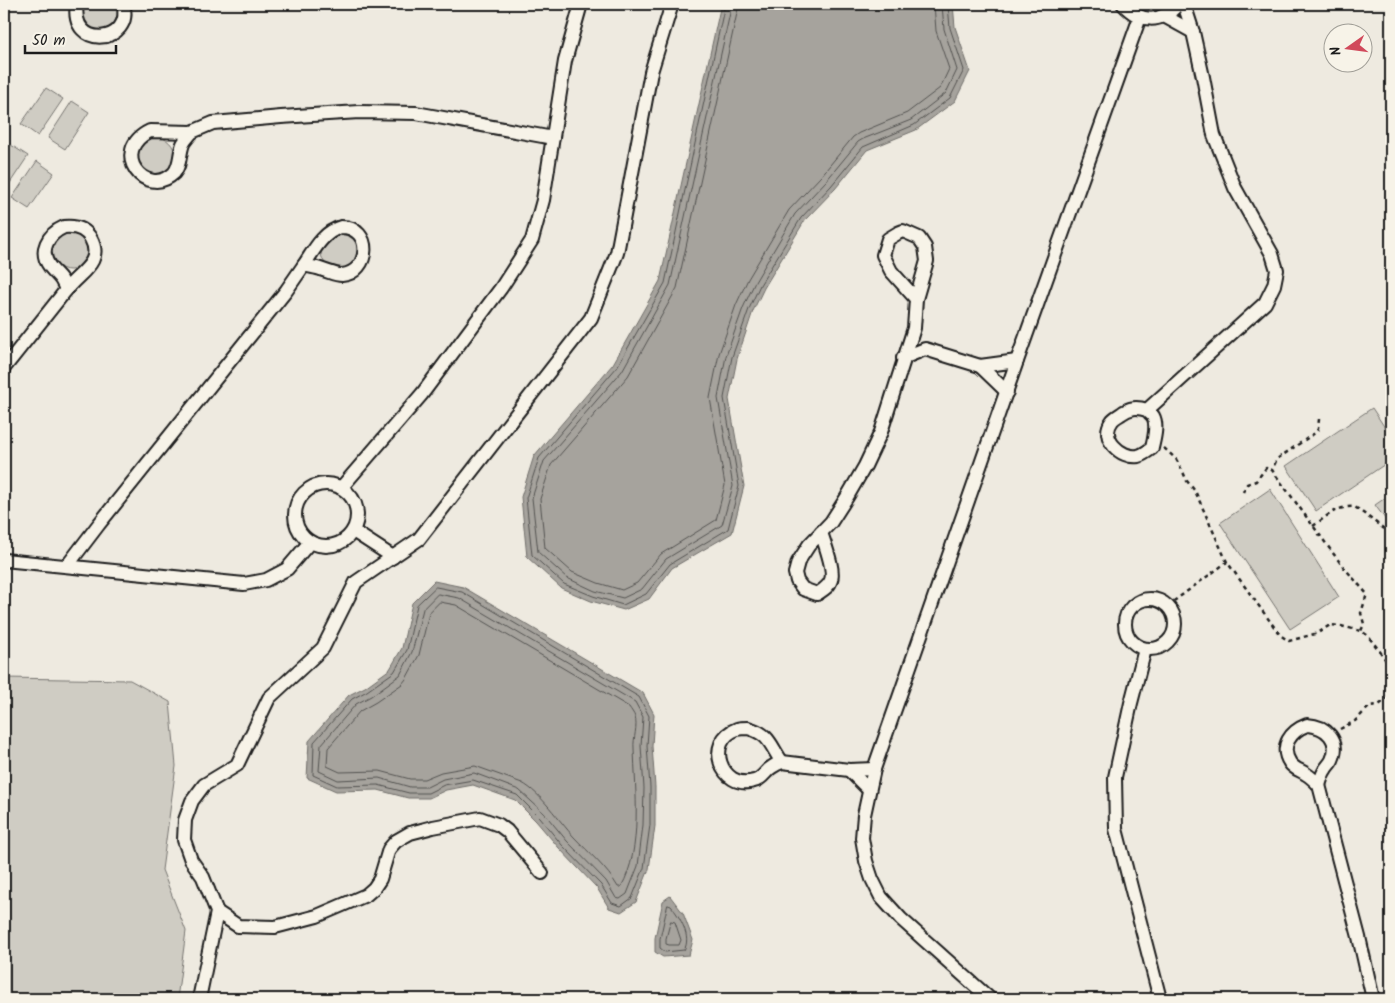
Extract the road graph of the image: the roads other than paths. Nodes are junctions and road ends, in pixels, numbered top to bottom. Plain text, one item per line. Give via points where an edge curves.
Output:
1 (77, 4) edge
2 (123, 4) edge
3 (581, 4) edge
4 (672, 4) edge
5 (1123, 4) edge
6 (1178, 4) edge
7 (1184, 4) edge
8 (1164, 16) junction
9 (1140, 17) junction
10 (1193, 32) junction
11 (192, 132) junction
12 (553, 138) junction
13 (304, 265) junction
14 (66, 290) junction
15 (916, 299) junction
16 (914, 328) junction
17 (925, 349) junction
18 (903, 358) junction
19 (1017, 361) junction
20 (980, 366) junction
21 (4, 368) edge
22 (1007, 392) junction
23 (1147, 410) junction
24 (341, 488) junction
25 (352, 531) junction
26 (821, 532) dead end
27 (310, 542) junction
28 (393, 557) junction
29 (4, 560) edge
30 (67, 566) junction
31 (1144, 649) junction
32 (782, 762) junction
33 (874, 769) junction
34 (849, 770) junction
35 (1319, 785) junction
36 (869, 790) junction
37 (542, 873) dead end
38 (217, 912) junction
39 (199, 999) edge
40 (990, 999) edge
41 (1160, 999) edge
42 (1373, 999) edge

1 - 2 street via 77,22 90,35 100,37 117,31 122,24 125,15
3 - 12 street via 565,61
4 - 28 street via 651,72 617,253 591,318 420,539
5 - 9 street
6 - 8 street
7 - 10 street
8 - 9 street
8 - 10 street
9 - 19 street
10 - 23 street via 1214,135 1235,188 1272,254 1277,270 1265,303
11 - 11 street via 150,131 141,135 131,150 134,168 148,180 166,179 180,163 183,143
11 - 12 street via 213,123 359,112 416,113
12 - 24 street via 543,200 532,240 501,288 422,394
13 - 13 street via 333,274 352,272 364,258 363,240 350,227 332,229
13 - 30 street
14 - 14 street via 86,270 95,252 89,235 73,226 55,231 45,246 49,266 63,281
14 - 21 street
15 - 15 street via 891,271 883,255 888,240 898,233 919,238 925,247 927,261
15 - 16 street
16 - 17 street
16 - 18 street
17 - 18 street
17 - 20 street
18 - 26 street via 880,432 865,466 847,498
19 - 20 street
19 - 22 street
20 - 22 street
22 - 33 street
23 - 23 street via 1153,416 1155,427 1152,448 1140,456 1128,456 1110,442 1111,421 1125,410 1137,407
24 - 25 street via 351,498 356,510
24 - 27 street via 320,485 308,490 298,501 296,521
25 - 27 street via 336,544 323,546
25 - 28 street
27 - 30 street via 287,569 266,580 244,584
28 - 38 street via 356,582 324,648 269,698 237,765 204,785 192,801 185,820 184,840
29 - 30 street
31 - 31 street via 1129,639 1125,621 1133,605 1141,600 1160,601 1173,614 1174,632 1162,646
31 - 41 street via 1115,777 1115,811 1118,838
32 - 32 street via 767,738 748,728 728,734 718,753 725,773 744,782 755,781
32 - 34 street
33 - 34 street
33 - 36 street
34 - 36 street
35 - 35 street via 1331,762 1334,744 1324,730 1307,725 1290,735 1286,754 1297,770
35 - 42 street
36 - 40 street via 862,838 866,861 881,897
37 - 38 street via 507,830 480,818 410,832 390,849 374,888 366,895 318,916 275,927 238,926
38 - 39 street

